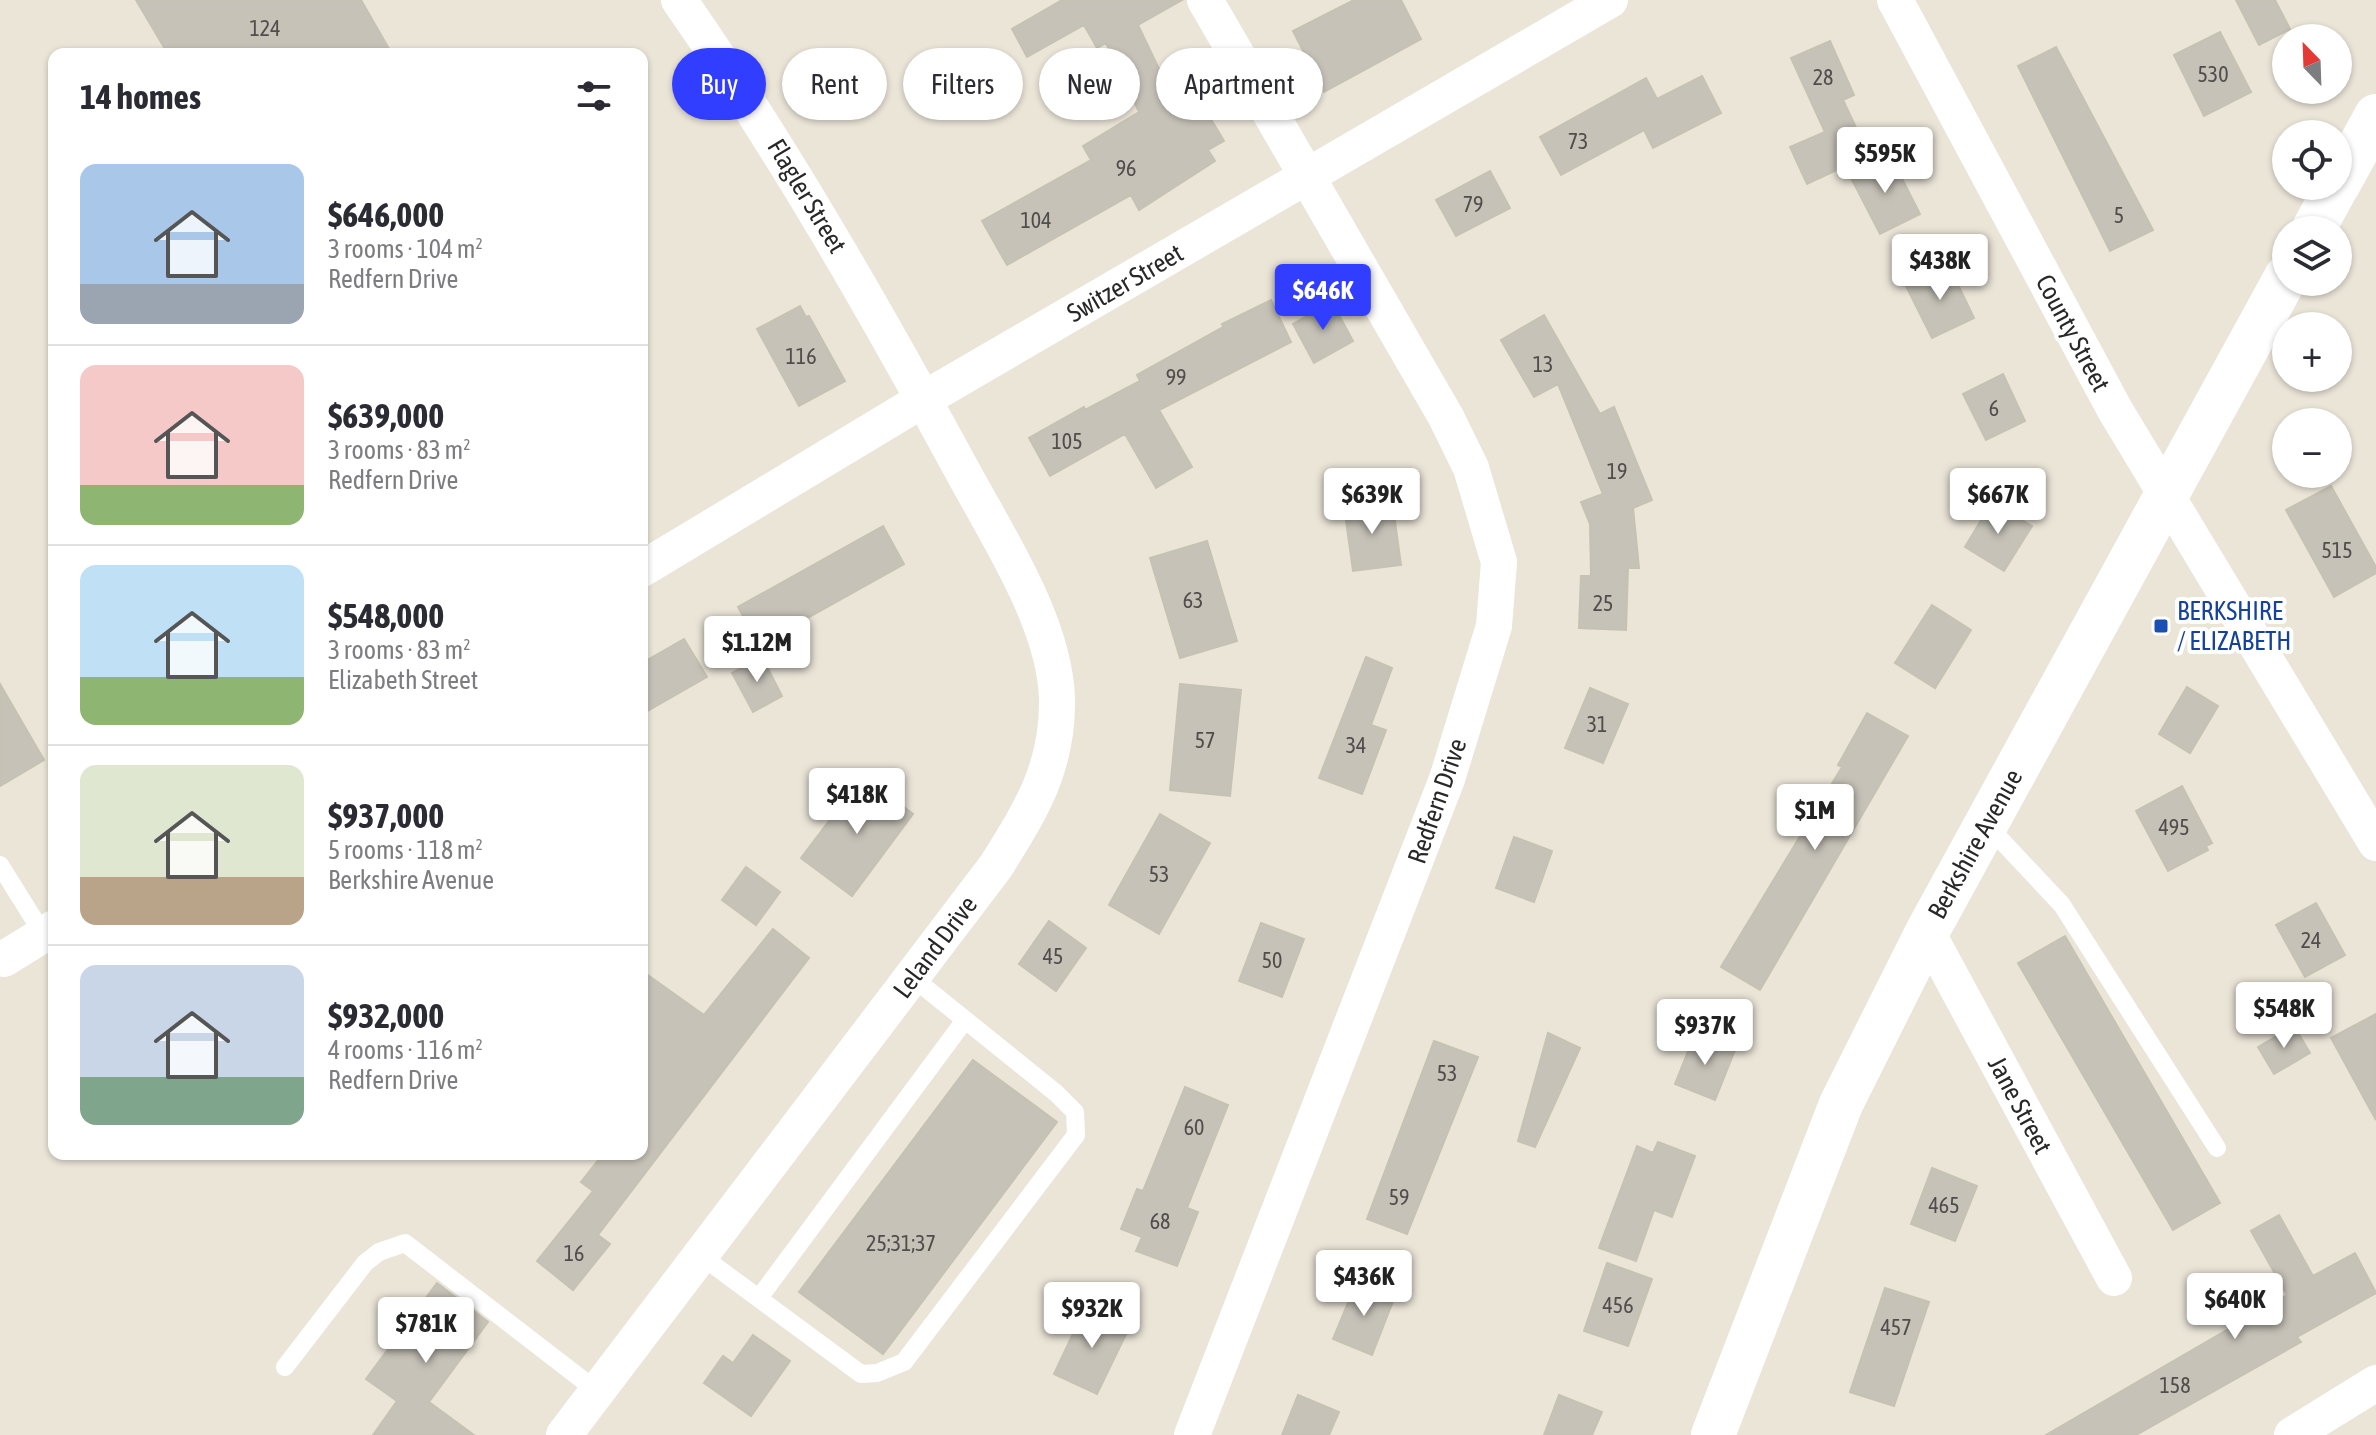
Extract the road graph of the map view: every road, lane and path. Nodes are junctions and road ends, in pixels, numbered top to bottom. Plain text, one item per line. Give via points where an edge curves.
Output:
1 (679, 0) edge
2 (1205, 0) edge
3 (1610, 0) edge
4 (1895, 0) edge
5 (2376, 116) edge
6 (2352, 160) edge
7 (1309, 177) junction
8 (2275, 296) edge
9 (924, 399) junction
10 (2164, 495) junction
11 (648, 565) edge
12 (1986, 824) junction
13 (2376, 843) edge
14 (0, 865) edge
15 (48, 930) edge
16 (48, 932) edge
17 (1927, 932) junction
18 (4, 959) dead end
19 (912, 977) junction
20 (965, 1020) junction
21 (2217, 1148) dead end
22 (700, 1255) junction
23 (2114, 1278) dead end
24 (759, 1298) junction
25 (285, 1367) dead end
26 (2376, 1383) edge
27 (597, 1391) junction
28 (564, 1435) edge
29 (1192, 1435) edge
30 (1713, 1435) edge
31 (2292, 1435) edge

1 - 9 street, Flagler Street via 750,103
2 - 7 street, Redfern Drive
3 - 7 street, Switzer Street
4 - 10 street, County Street
5 - 6 main road
7 - 9 street, Switzer Street
7 - 29 street, Redfern Drive via 1471,468 1499,562 1494,626 1447,779
8 - 10 main road, Berkshire Avenue
9 - 11 street, Switzer Street
9 - 19 street, Leland Drive via 1043,631 1057,695 1056,746 1028,816
10 - 12 main road, Berkshire Avenue
10 - 13 street, County Street
12 - 17 main road, Berkshire Avenue
12 - 21 lane via 2062,905
14 - 15 lane
16 - 18 street
17 - 23 street, Jane Street
17 - 30 main road, Berkshire Avenue via 1841,1104
19 - 20 lane
19 - 22 street, Leland Drive
20 - 24 lane
20 - 24 lane via 1075,1112 1076,1135 904,1362 861,1374
22 - 24 lane
22 - 27 street, Leland Drive
25 - 27 lane via 365,1263 405,1243
26 - 31 street
27 - 28 street, Leland Drive

